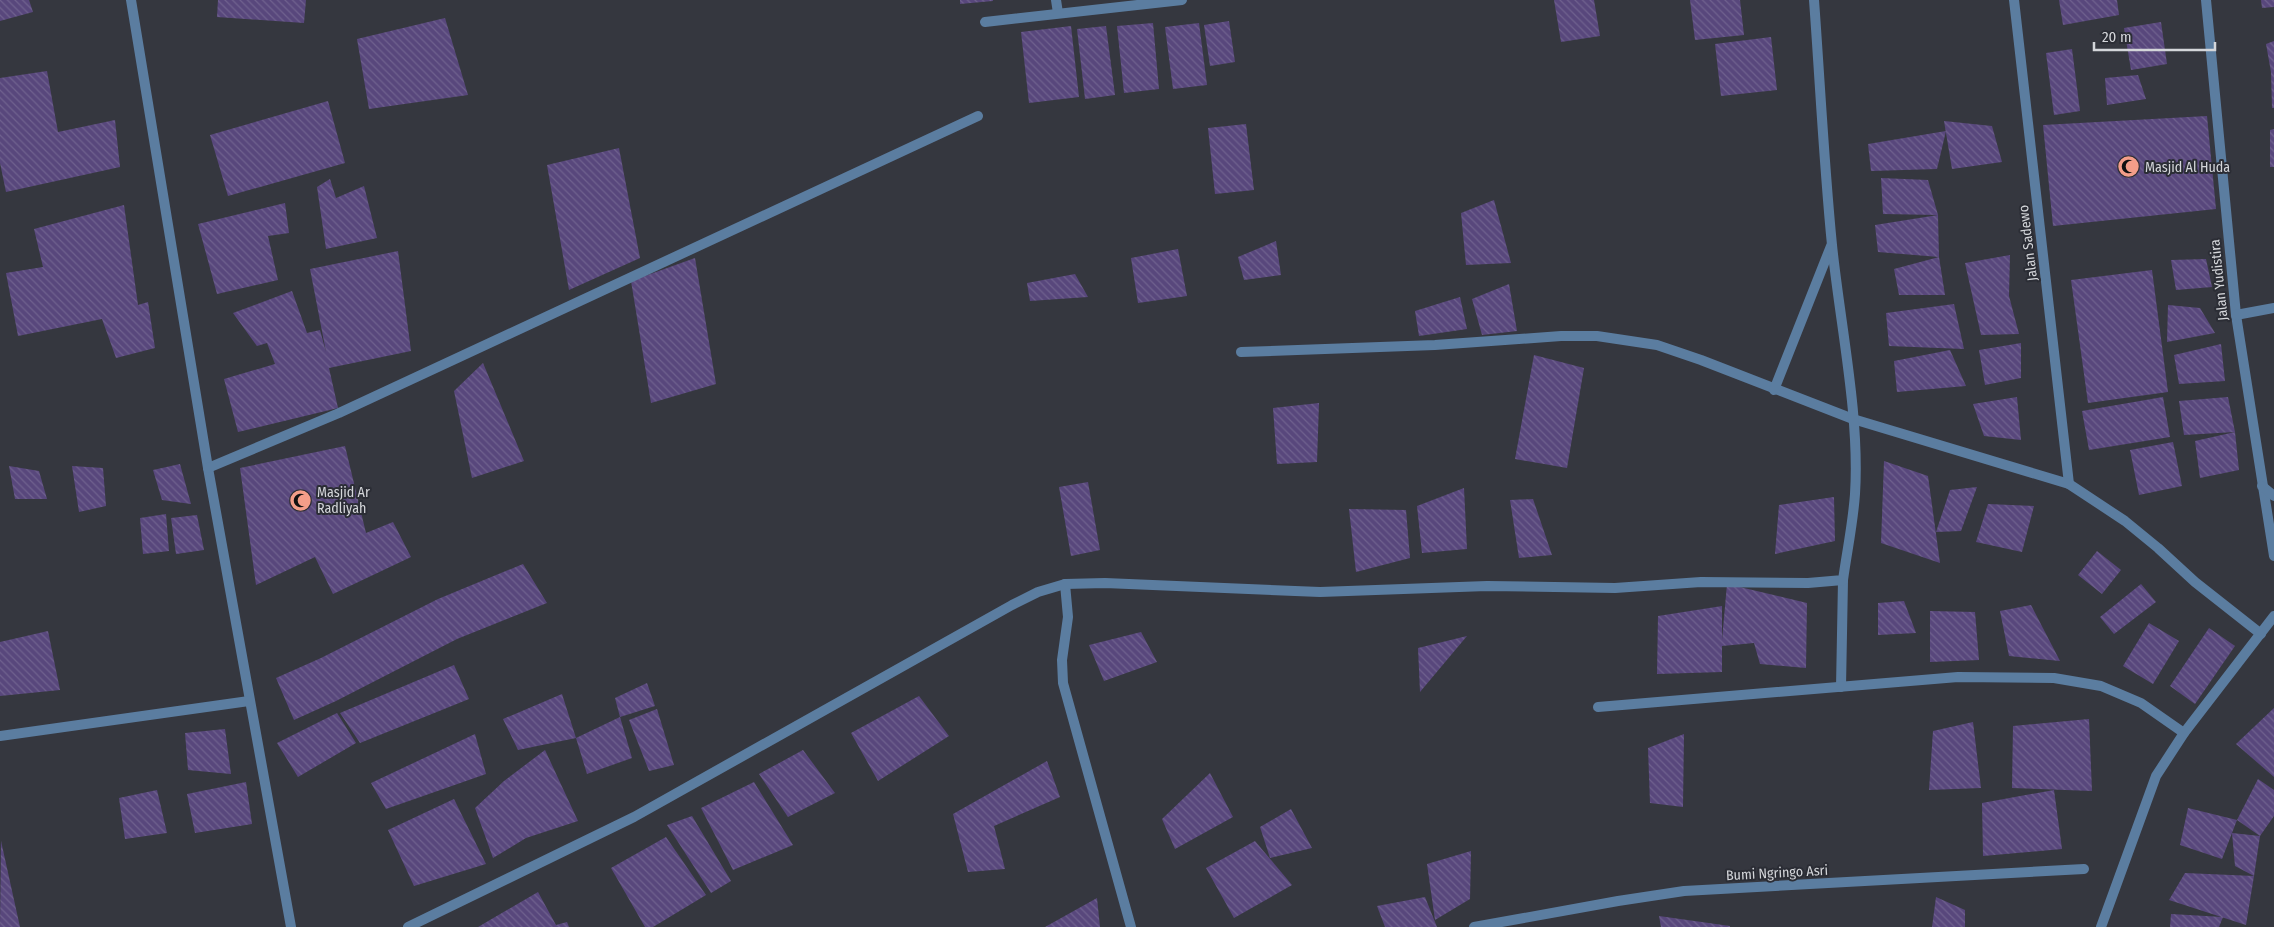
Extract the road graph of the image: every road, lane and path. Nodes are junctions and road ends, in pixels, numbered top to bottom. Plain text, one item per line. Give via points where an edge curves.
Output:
1 (131, 0) edge
2 (1056, 0) edge
3 (1182, 0) edge
4 (1814, 0) edge
5 (2014, 0) edge
6 (2206, 0) edge
7 (1058, 13) junction
8 (985, 22) dead end
9 (978, 116) dead end
10 (1832, 245) junction
11 (2274, 308) edge
12 (2236, 316) junction
13 (1241, 352) dead end
14 (1774, 390) junction
15 (1853, 420) junction
16 (208, 468) junction
17 (2069, 484) junction
18 (2262, 486) junction
19 (2274, 496) edge
20 (2274, 556) edge
21 (1843, 580) junction
22 (1064, 584) junction
23 (2274, 616) edge
24 (2261, 634) junction
25 (1841, 687) junction
26 (249, 701) junction
27 (1598, 707) dead end
28 (2184, 733) junction
29 (0, 736) edge
30 (2084, 869) dead end
31 (291, 927) edge
32 (408, 927) edge
33 (1131, 927) edge
34 (1474, 927) edge
35 (2102, 927) edge

1 - 16 street
2 - 7 street
3 - 7 street
4 - 10 street
5 - 17 street, Jalan Sadewo
6 - 12 street, Jalan Yudistira
7 - 8 street
9 - 16 street via 339,413
10 - 14 street
10 - 15 street
11 - 12 street
12 - 18 street, Jalan Yudistira
13 - 14 street via 1597,336 1656,345
14 - 15 street
15 - 17 street
15 - 21 street via 1855,492
16 - 26 street
17 - 24 street via 2124,521
18 - 19 street
18 - 20 street, Jalan Yudistira
21 - 22 street via 1615,588 1487,586 1320,592
21 - 25 street
22 - 32 street via 1012,605 634,817
22 - 33 street via 1068,617 1062,660 1063,683
23 - 24 street
24 - 28 street
25 - 27 street
25 - 28 street via 1958,677 2054,678 2101,686 2133,700
26 - 29 street
26 - 31 street
28 - 35 street via 2156,776
30 - 34 street, Bumi Ngringo Asri via 1684,891

